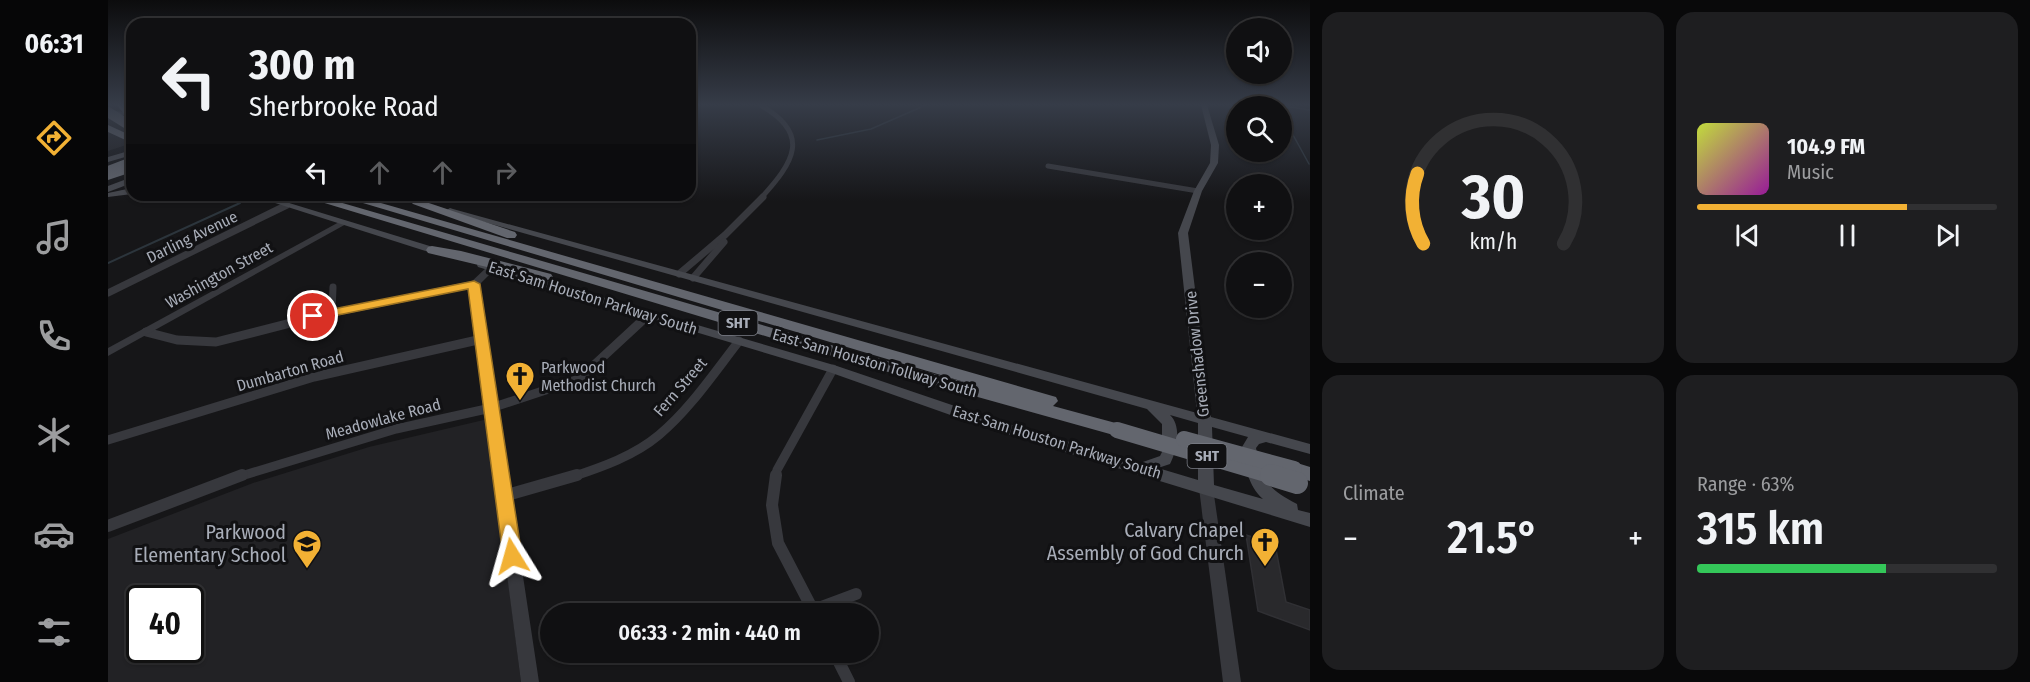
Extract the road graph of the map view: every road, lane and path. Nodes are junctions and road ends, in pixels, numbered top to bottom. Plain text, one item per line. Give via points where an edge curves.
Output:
1 (792, 137) edge
2 (1213, 137) edge
3 (126, 148) edge
4 (108, 150) edge
5 (126, 158) edge
6 (126, 160) edge
7 (108, 161) edge
8 (126, 161) edge
9 (126, 164) edge
10 (1048, 166) dead end
11 (111, 174) edge
12 (126, 182) edge
13 (108, 189) edge
14 (1198, 191) junction
15 (126, 192) edge
16 (108, 195) edge
17 (287, 201) edge
18 (332, 201) edge
19 (353, 201) edge
20 (414, 201) edge
21 (417, 202) junction
22 (366, 208) junction
23 (750, 210) junction
24 (344, 223) junction
25 (432, 250) junction
26 (491, 268) junction
27 (679, 274) junction
28 (693, 278) junction
29 (641, 281) junction
30 (474, 284) junction
31 (333, 287) dead end
32 (108, 293) edge
33 (675, 305) junction
34 (332, 312) junction
35 (648, 315) junction
36 (147, 332) junction
37 (482, 339) junction
38 (739, 341) junction
39 (108, 352) edge
40 (833, 369) junction
41 (1144, 403) junction
42 (491, 408) junction
43 (1205, 420) junction
44 (1117, 426) junction
45 (1266, 437) junction
46 (108, 440) edge
47 (1310, 449) edge
48 (1141, 468) junction
49 (1303, 478) edge
50 (1206, 488) junction
51 (504, 496) junction
52 (1310, 519) edge
53 (108, 526) edge
54 (856, 594) dead end
55 (809, 603) edge
56 (835, 603) edge
57 (840, 663) edge
58 (530, 682) edge
59 (849, 682) edge
60 (1232, 682) edge

1 - 23 street via 794,150 786,171
2 - 14 main road, Greenshadow Drive via 1215,155
3 - 4 main road
4 - 5 main road
6 - 7 main road
7 - 8 main road
9 - 11 highway
10 - 14 street
12 - 13 main road
14 - 43 main road, Greenshadow Drive via 1184,233
15 - 16 main road
17 - 24 main road, East Sam Houston Parkway South
17 - 32 street, Darling Avenue
18 - 22 highway, East Sam Houston Tollway South / SHT
19 - 22 highway, East Sam Houston Tollway South / SHT
20 - 21 main road
21 - 27 main road
21 - 29 highway
22 - 29 highway, East Sam Houston Tollway South / SHT
22 - 33 highway, East Sam Houston Tollway South / SHT
23 - 27 street
23 - 28 street
24 - 25 main road, East Sam Houston Parkway South
24 - 36 street, Washington Street
25 - 26 main road, East Sam Houston Parkway South
25 - 33 highway via 649,304
26 - 30 street
26 - 35 main road, East Sam Houston Parkway South
27 - 28 main road
28 - 41 main road
29 - 44 highway, East Sam Houston Tollway South / SHT
30 - 34 street
30 - 37 street
31 - 34 street
33 - 44 highway, East Sam Houston Tollway South / SHT
34 - 36 street via 216,342 177,340
35 - 38 main road, East Sam Houston Parkway South
35 - 42 street, Meadowlake Road via 579,379
36 - 39 street, Washington Street
37 - 42 street
37 - 46 street, Dumbarton Road via 314,377
38 - 40 main road, East Sam Houston Parkway South
38 - 51 street, Fern Street via 674,422 639,448 598,469
40 - 48 main road, East Sam Houston Parkway South via 995,425
40 - 55 street via 777,470 772,505 778,543
41 - 43 main road
41 - 48 main road via 1169,422 1169,452 1165,460
42 - 51 street
42 - 53 street, Meadowlake Road via 396,429 248,473
43 - 45 main road
43 - 50 main road, Greenshadow Drive
44 - 49 highway, East Sam Houston Tollway South / SHT, bridge
45 - 47 main road
45 - 52 main road via 1254,440 1249,447 1256,482 1283,505
48 - 50 main road, East Sam Houston Parkway South
50 - 52 main road, East Sam Houston Parkway South
50 - 60 street, Greenshadow Drive
51 - 58 street
54 - 56 street
57 - 59 street

